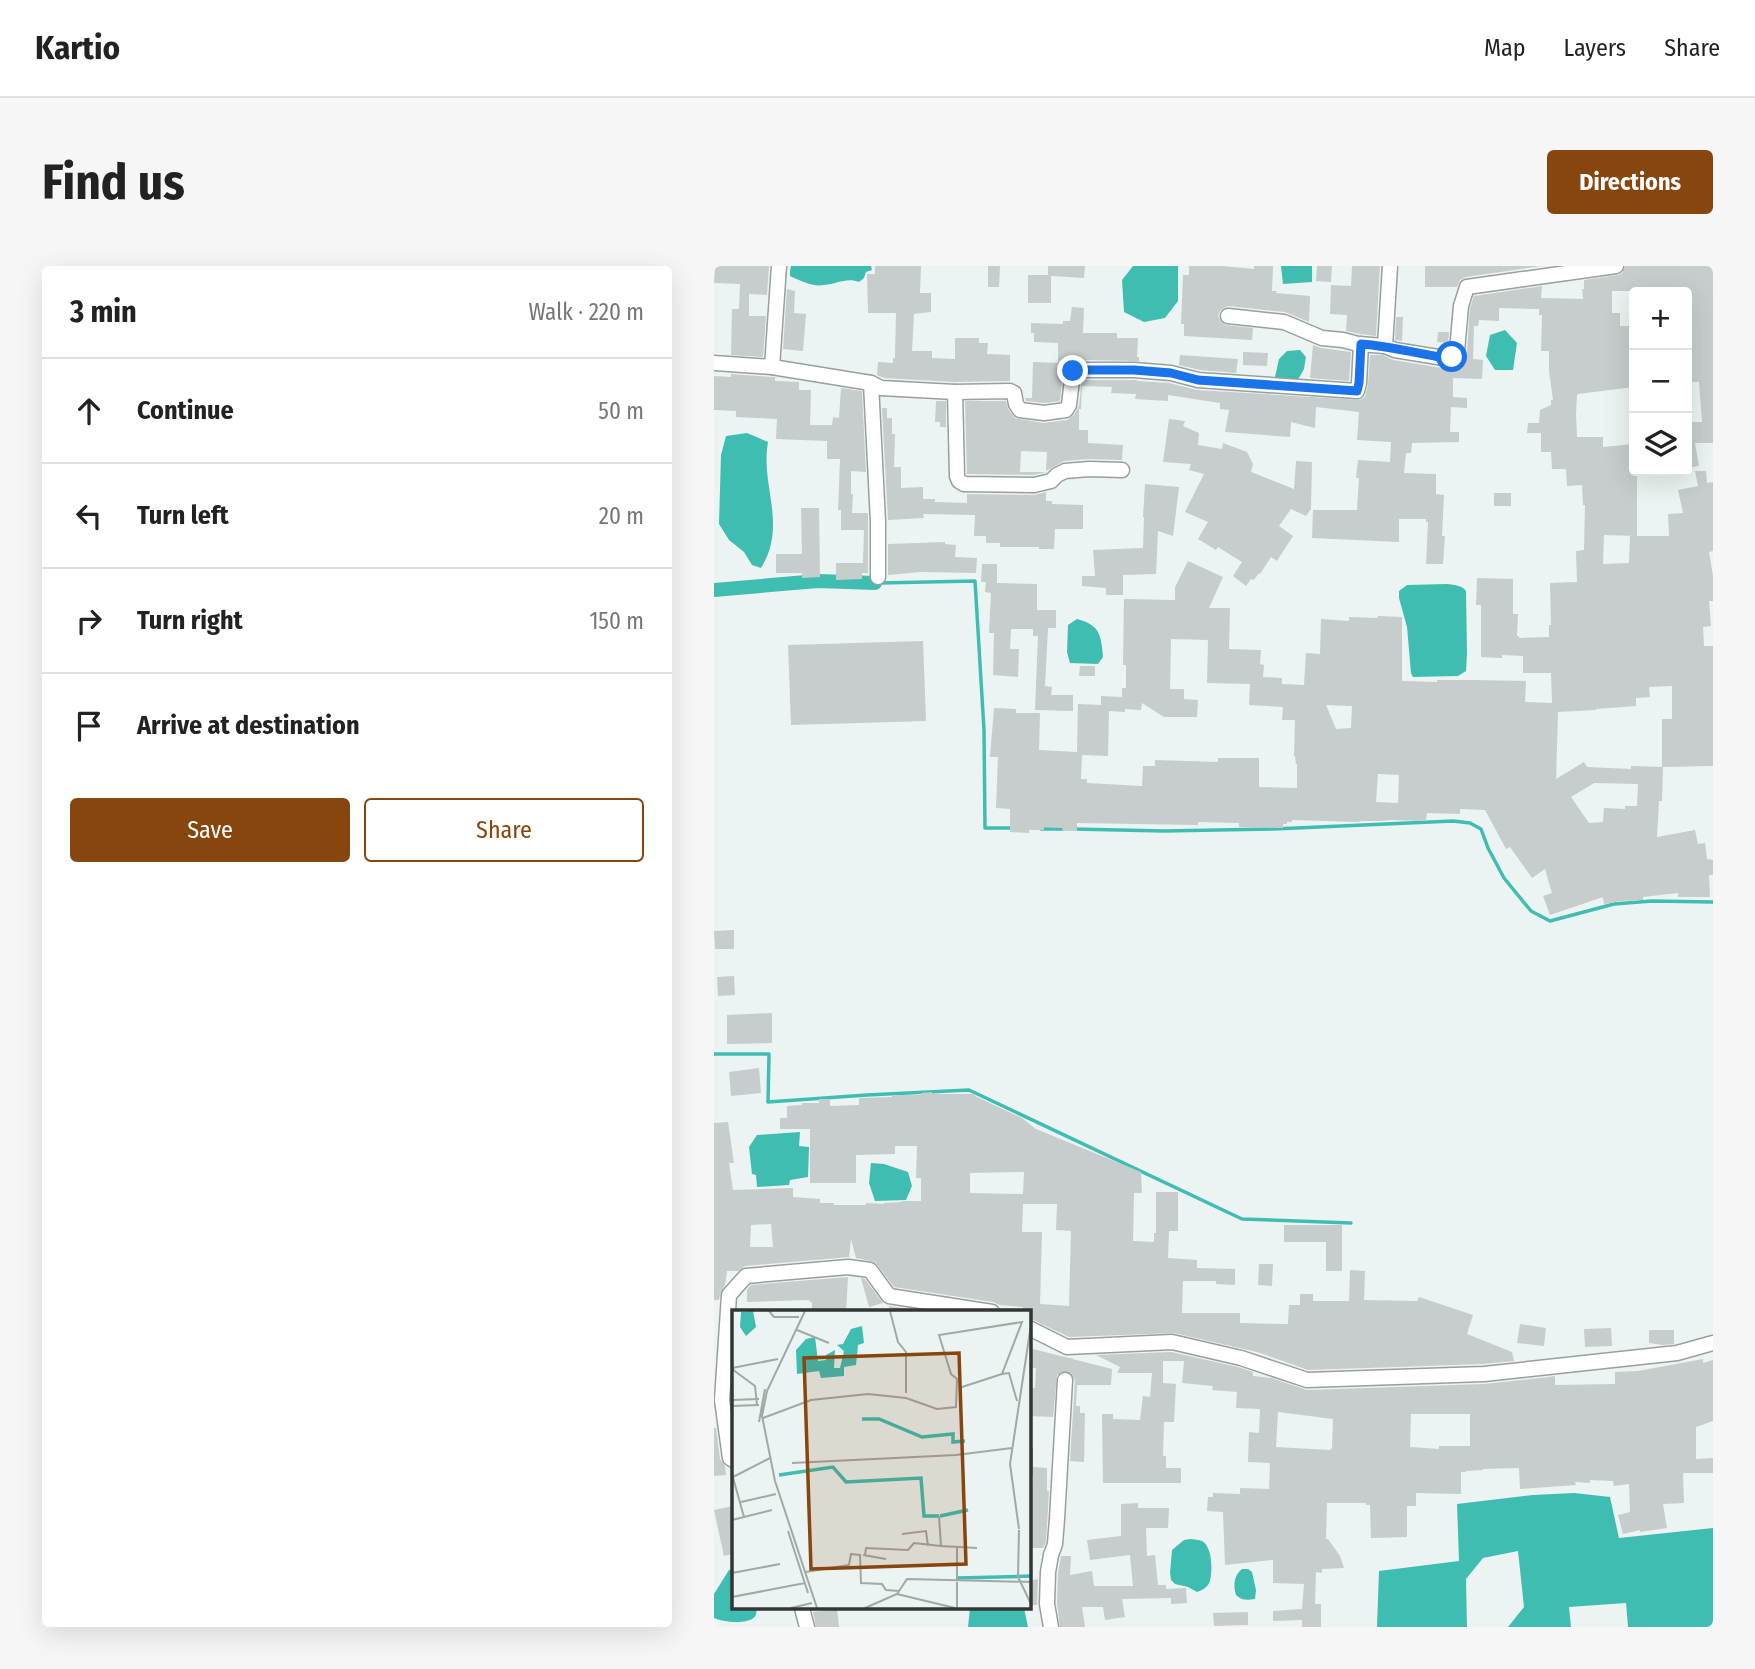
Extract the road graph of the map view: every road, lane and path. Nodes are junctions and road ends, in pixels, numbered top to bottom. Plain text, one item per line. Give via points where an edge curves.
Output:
1 (779, 266) edge
2 (1390, 266) edge
3 (1616, 266) edge
4 (1228, 316) dead end
5 (1361, 344) junction
6 (1385, 346) junction
7 (714, 363) edge
8 (772, 367) junction
9 (871, 383) junction
10 (955, 392) junction
11 (1122, 470) dead end
12 (878, 577) dead end
13 (979, 1310) edge
14 (1031, 1329) edge
15 (1713, 1343) edge
16 (1065, 1380) tunnel mouth
17 (718, 1400) edge
18 (732, 1459) edge
19 (803, 1610) edge
20 (807, 1627) edge
21 (1051, 1627) edge

1 - 8 street
2 - 6 street
3 - 6 street via 1467,287 1457,352 1452,357
4 - 5 street via 1284,322 1322,338
5 - 6 street
5 - 10 street via 1357,391 1088,370 1073,371 1066,410 1020,410 1010,391
7 - 8 street
8 - 9 street
9 - 10 street via 881,388
9 - 12 street
10 - 11 street via 957,476 964,484 1034,485 1065,471
13 - 17 street via 889,1296 870,1270 848,1267 746,1276 729,1295
14 - 15 street via 1067,1352 1172,1342 1307,1380 1484,1374 1677,1353
16 - 21 street via 1055,1544 1048,1572
17 - 18 street
19 - 20 street

